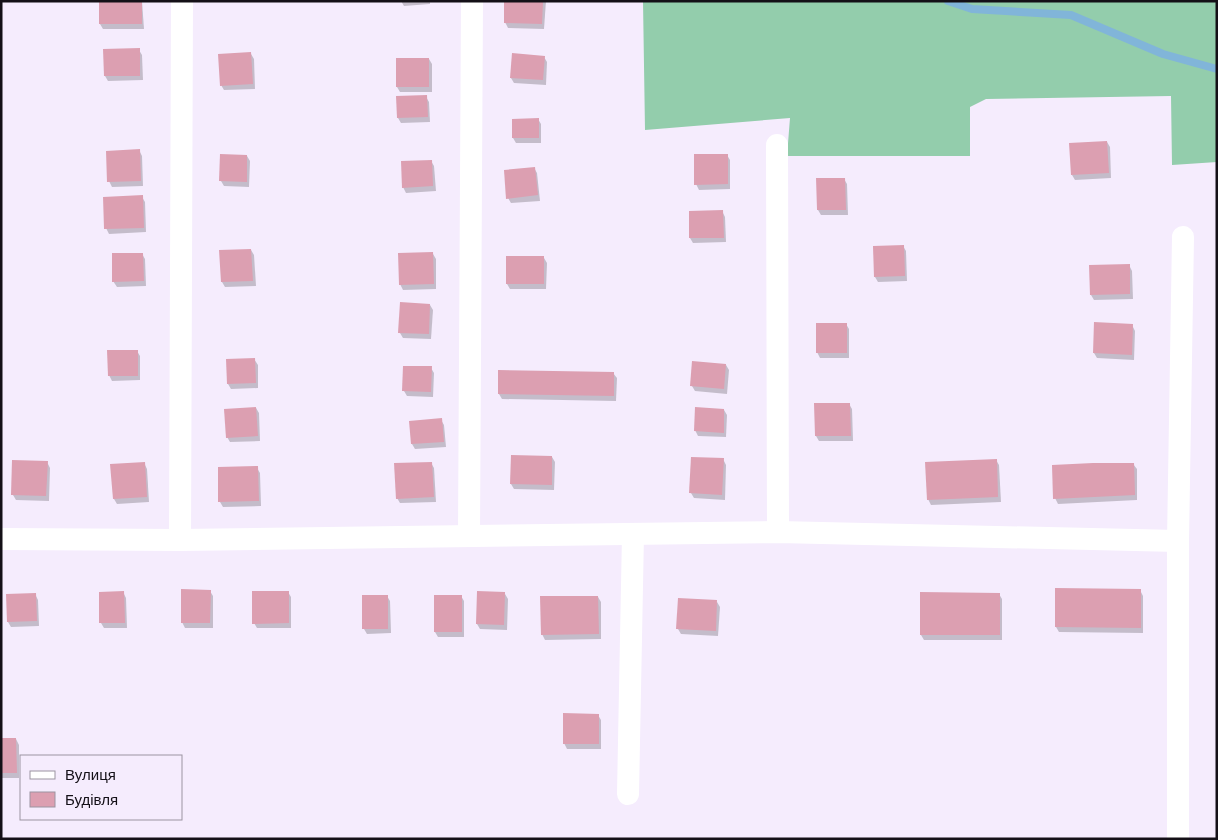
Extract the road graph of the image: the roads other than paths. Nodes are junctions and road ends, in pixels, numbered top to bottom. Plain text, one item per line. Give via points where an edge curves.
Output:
1 (182, 1) edge
2 (472, 1) edge
3 (777, 145) dead end
4 (1183, 237) dead end
5 (778, 532) junction
6 (633, 534) junction
7 (469, 535) junction
8 (1, 539) edge
9 (180, 540) junction
10 (1178, 542) junction
11 (628, 794) dead end
12 (1178, 839) edge

1 - 9 street
2 - 7 street
3 - 5 street
4 - 10 street
5 - 6 street
5 - 10 street
6 - 7 street
6 - 11 street
7 - 9 street
8 - 9 street
10 - 12 street

